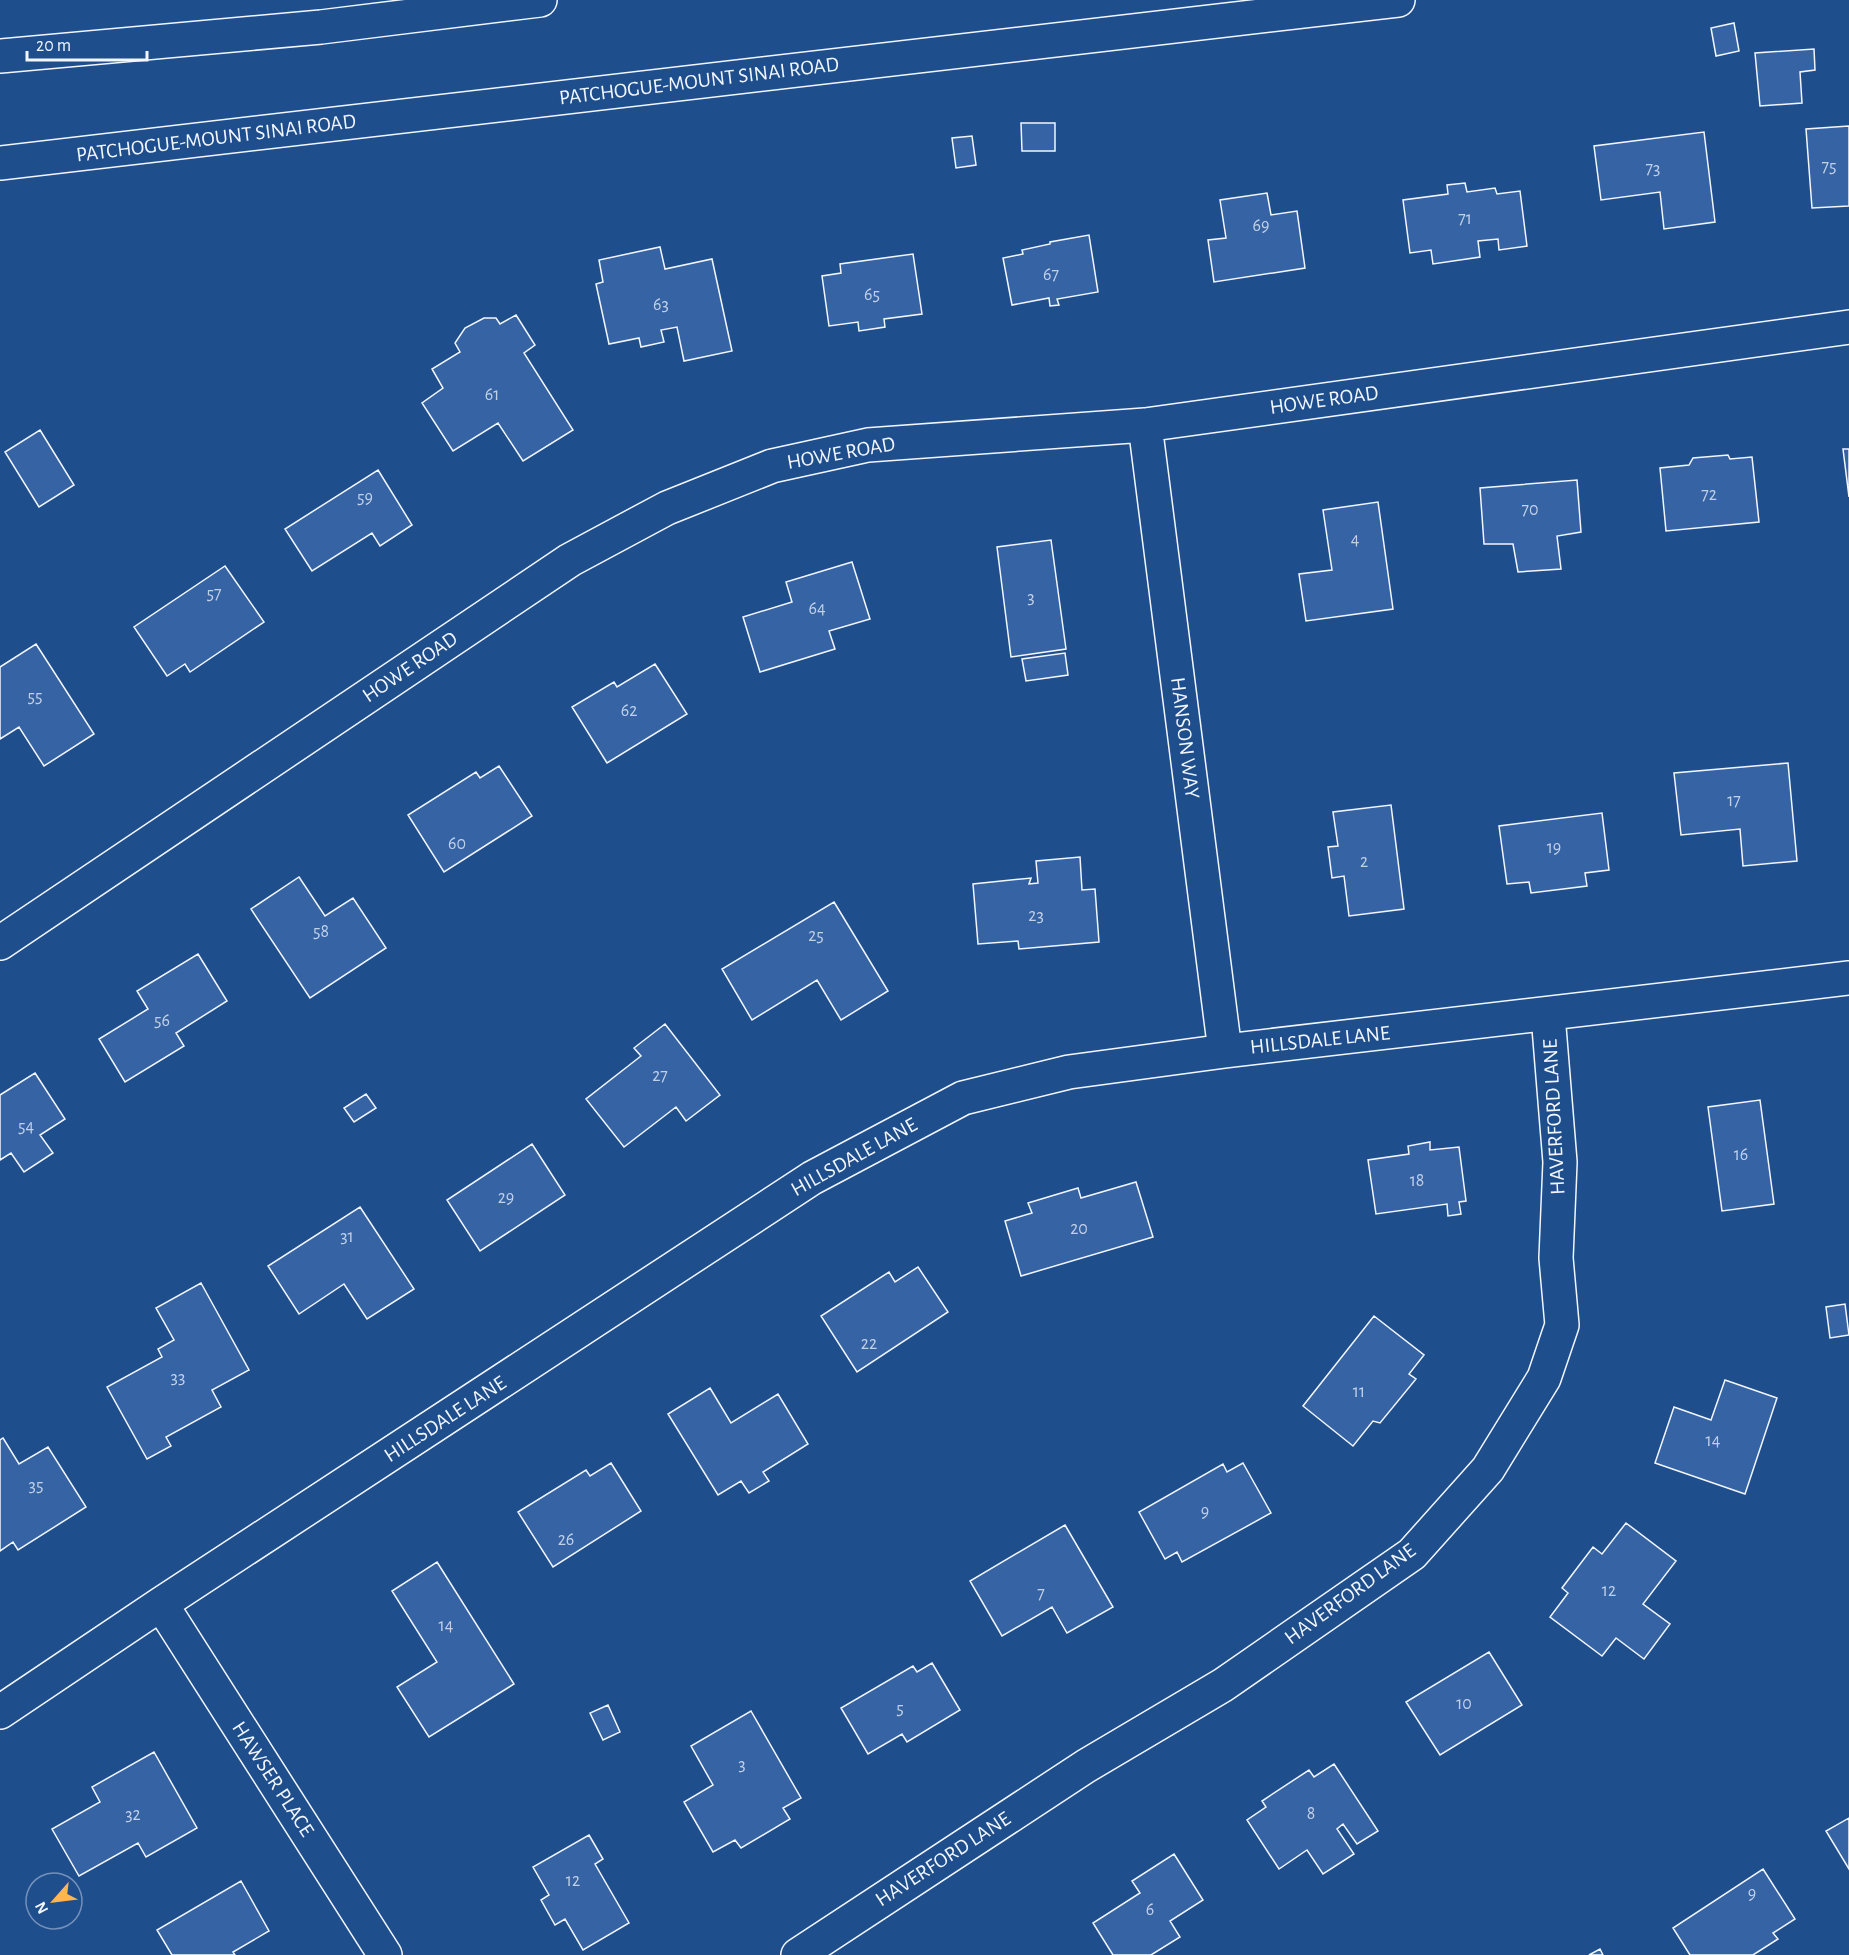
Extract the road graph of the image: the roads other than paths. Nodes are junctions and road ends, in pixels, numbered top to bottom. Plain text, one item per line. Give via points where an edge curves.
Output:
1 (540, 0) edge
2 (1398, 0) edge
3 (0, 56) edge
4 (0, 163) edge
5 (1849, 327) edge
6 (1145, 425) junction
7 (0, 942) edge
8 (1849, 978) edge
9 (1548, 1015) junction
10 (1225, 1051) junction
11 (161, 1604) junction
12 (0, 1712) edge
13 (385, 1955) edge
14 (798, 1955) edge

1 - 3 main road via 321,27
2 - 4 main road, PATCHOGUE-MOUNT SINAI ROAD
5 - 6 main road, HOWE ROAD
6 - 7 main road, HOWE ROAD via 867,445 772,466 667,508 570,560
6 - 10 main road, HANSON WAY
8 - 9 main road, HILLSDALE LANE
9 - 10 main road, HILLSDALE LANE
9 - 14 main road, HAVERFORD LANE via 1560,1162 1556,1258 1562,1325 1544,1378 1488,1469 1412,1554 1223,1684 1086,1766
10 - 11 main road, HILLSDALE LANE via 1069,1072 963,1098 812,1178
11 - 12 main road, HILLSDALE LANE
11 - 13 main road, HAWSER PLACE

